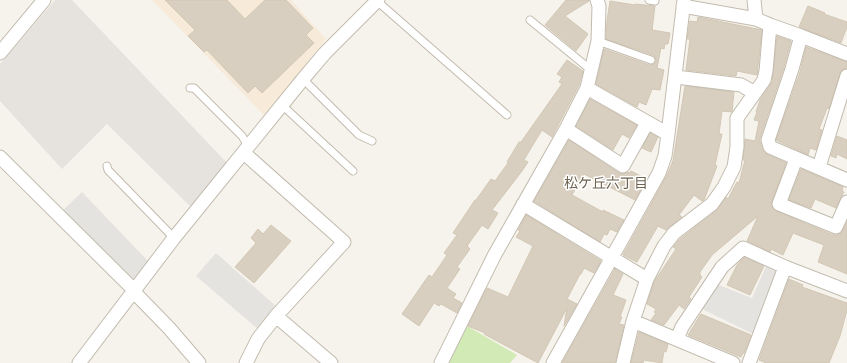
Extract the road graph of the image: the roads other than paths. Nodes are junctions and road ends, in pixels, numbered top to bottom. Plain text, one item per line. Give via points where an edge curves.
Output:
1 (44, 0) edge
2 (377, 0) edge
3 (597, 0) edge
4 (754, 0) edge
5 (683, 3) edge
6 (756, 19) junction
7 (530, 20) dead end
8 (770, 25) junction
9 (801, 36) junction
10 (598, 41) junction
11 (0, 53) edge
12 (847, 54) edge
13 (651, 60) dead end
14 (591, 70) junction
15 (847, 76) edge
16 (676, 77) junction
17 (303, 79) junction
18 (190, 88) dead end
19 (587, 88) junction
20 (755, 93) junction
21 (282, 106) junction
22 (507, 115) dead end
23 (647, 123) junction
24 (566, 129) junction
25 (668, 134) junction
26 (372, 142) dead end
27 (246, 150) junction
28 (0, 157) edge
29 (796, 159) junction
30 (107, 166) dead end
31 (819, 167) junction
32 (353, 171) dead end
33 (847, 180) edge
34 (847, 202) edge
35 (523, 204) junction
36 (174, 238) junction
37 (612, 258) junction
38 (785, 267) junction
39 (647, 279) junction
40 (133, 291) junction
41 (847, 291) edge
42 (276, 316) junction
43 (633, 320) junction
44 (677, 339) junction
45 (79, 363) edge
46 (199, 363) edge
47 (246, 363) edge
48 (331, 363) edge
49 (441, 363) edge
50 (553, 363) edge
51 (623, 363) edge
52 (733, 363) edge
53 (749, 363) edge

1 - 11 street
2 - 17 street
2 - 22 lane
3 - 10 street
4 - 6 street
5 - 6 street
5 - 16 street
6 - 8 street
7 - 14 lane
8 - 9 street
8 - 20 street via 766,72
9 - 12 street
9 - 29 street via 768,140 770,147
10 - 13 lane
10 - 14 street
14 - 19 street
15 - 31 street
16 - 20 street via 741,85
16 - 25 street
17 - 21 street
17 - 26 lane via 359,135
18 - 27 lane via 194,88 242,136
19 - 23 street
19 - 24 street
20 - 39 street via 737,118 734,167 724,187 712,204 674,233 664,246
21 - 27 street
21 - 32 lane
23 - 24 street via 623,166
23 - 25 street
24 - 35 street
25 - 37 street via 665,156 659,173
27 - 36 street
27 - 42 street via 344,242
28 - 40 street
29 - 31 street
29 - 34 street via 779,204 836,227
30 - 36 lane
31 - 33 street
35 - 37 street
35 - 49 street
36 - 40 street
37 - 39 street
37 - 50 street
38 - 41 street
38 - 44 street via 743,248 722,267 682,327
38 - 53 street
39 - 43 street
40 - 45 street
40 - 46 street
42 - 47 street via 258,339
42 - 48 street
43 - 44 street
43 - 51 street
44 - 52 street

